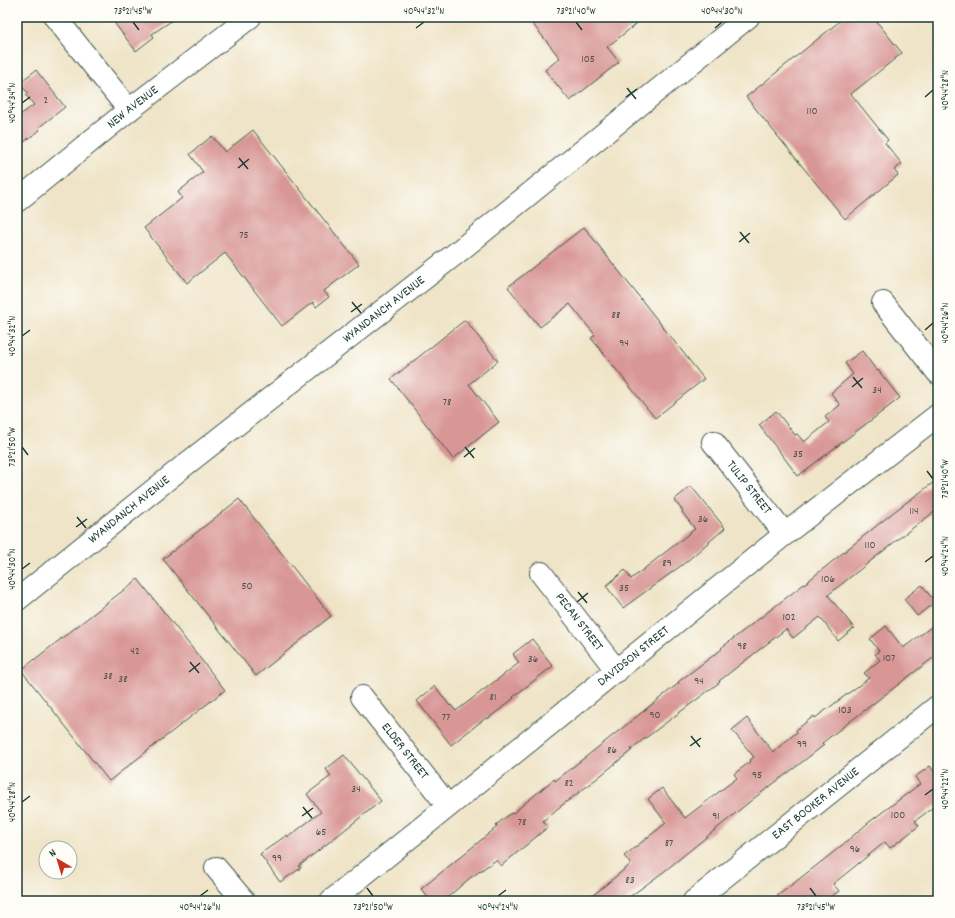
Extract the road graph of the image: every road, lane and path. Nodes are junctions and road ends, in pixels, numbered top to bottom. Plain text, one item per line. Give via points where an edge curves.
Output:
1 (55, 17) edge
2 (250, 17) edge
3 (748, 17) edge
4 (129, 110) junction
5 (17, 201) edge
6 (883, 303) dead end
7 (938, 373) edge
8 (938, 415) edge
9 (713, 442) dead end
10 (785, 534) junction
11 (541, 573) dead end
12 (17, 600) edge
13 (617, 671) junction
14 (362, 697) dead end
15 (938, 706) edge
16 (448, 806) junction
17 (216, 868) dead end
18 (244, 901) edge
19 (331, 901) edge
20 (694, 901) edge

1 - 4 street
2 - 4 street, NEW AVENUE
3 - 12 street, WYANDANCH AVENUE via 459,251
4 - 5 street, NEW AVENUE
6 - 7 street
8 - 10 street, DAVIDSON STREET
9 - 10 street, TULIP STREET
10 - 13 street, DAVIDSON STREET
11 - 13 street, PECAN STREET
13 - 16 street, DAVIDSON STREET
14 - 16 street, ELDER STREET
15 - 20 street, EAST BOOKER AVENUE
16 - 19 street, DAVIDSON STREET
17 - 18 street

